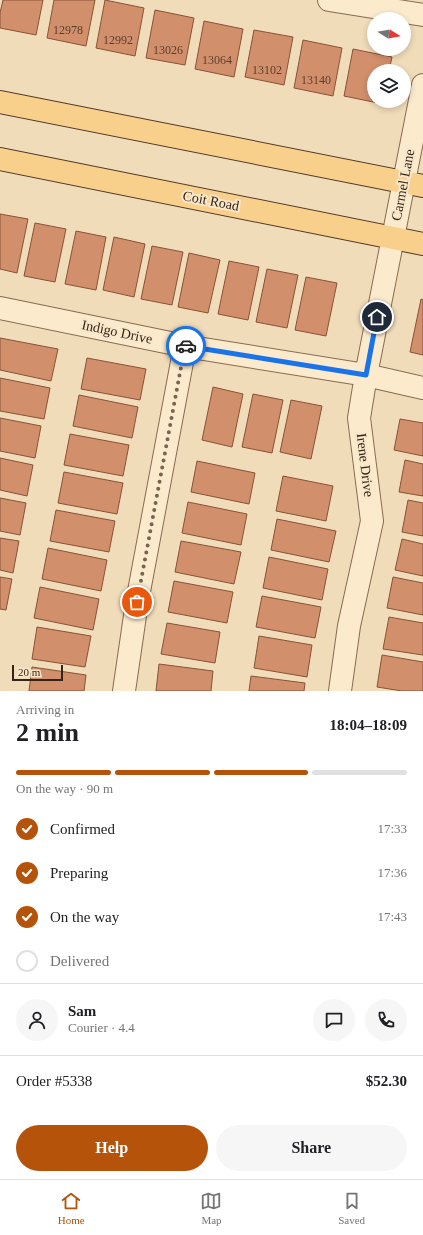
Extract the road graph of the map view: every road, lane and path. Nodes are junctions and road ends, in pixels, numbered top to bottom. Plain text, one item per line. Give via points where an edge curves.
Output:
1 (329, 0) edge
2 (423, 14) edge
3 (423, 85) edge
4 (0, 102) edge
5 (0, 159) edge
6 (413, 184) edge
7 (392, 238) junction
8 (423, 244) edge
9 (0, 308) edge
10 (185, 346) junction
11 (366, 375) junction
12 (423, 388) edge
13 (124, 691) edge
14 (340, 691) edge

1 - 2 street
3 - 6 street, Carmel Lane
4 - 6 main road
5 - 7 main road, Coit Road
6 - 7 street, Carmel Lane
7 - 8 main road, Coit Road
7 - 11 street, Irene Drive
9 - 10 street, Indigo Drive
10 - 11 street, Indigo Drive
10 - 13 street via 137,602
11 - 12 street, Indigo Drive
11 - 14 street, Irene Drive via 359,418 372,521 349,626

